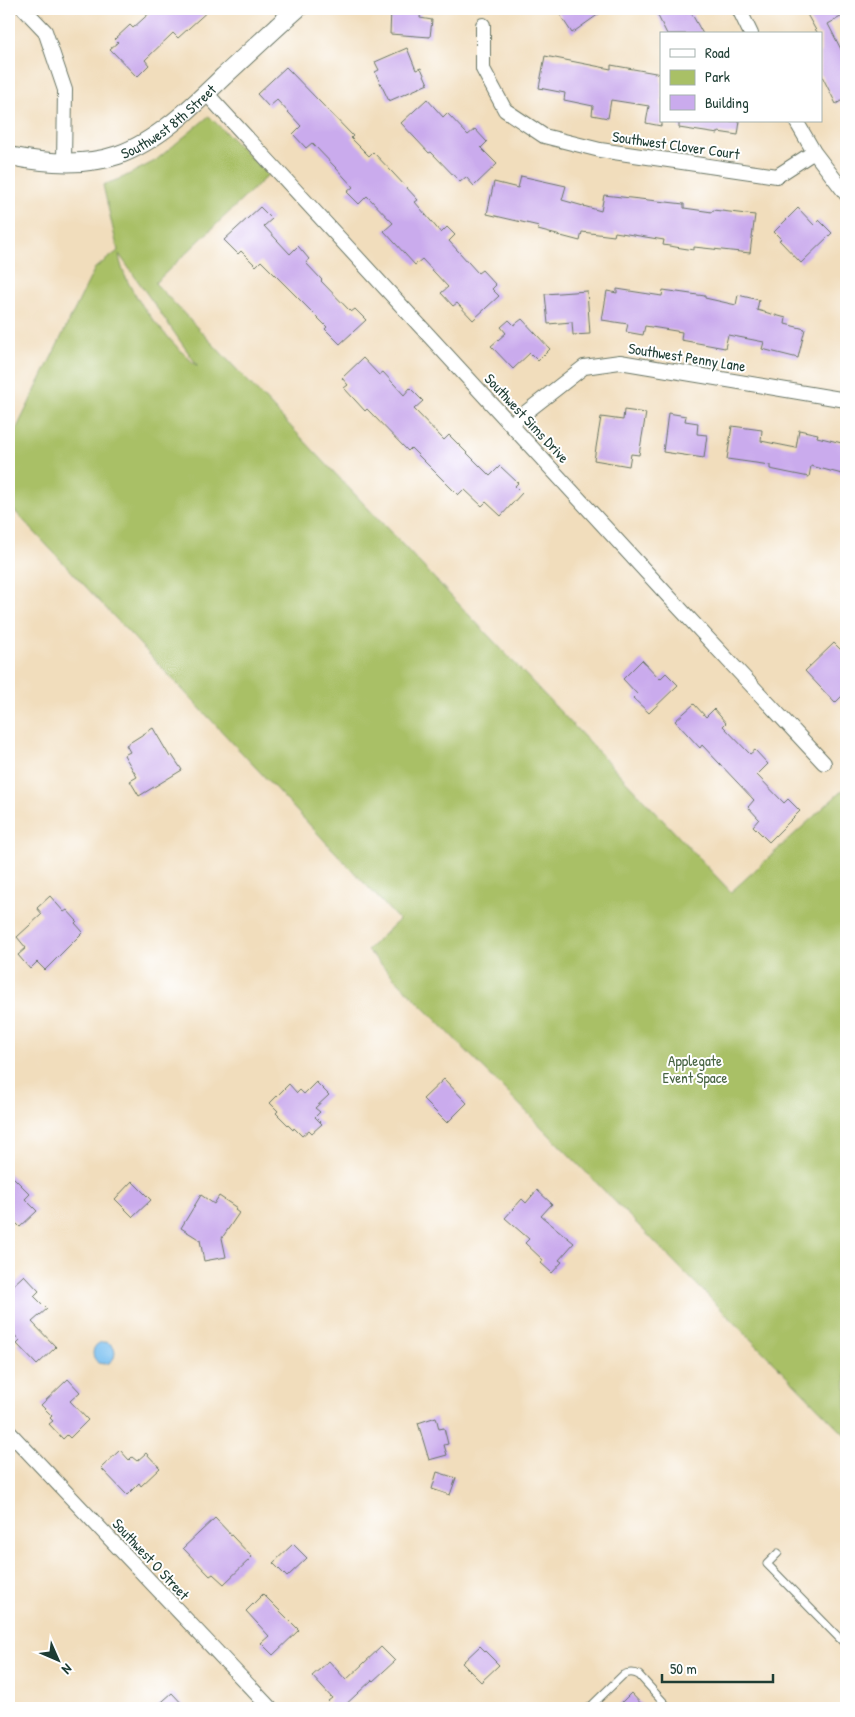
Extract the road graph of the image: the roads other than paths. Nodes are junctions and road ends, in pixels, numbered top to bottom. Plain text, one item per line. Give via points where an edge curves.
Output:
1 (24, 9) edge
2 (296, 9) edge
3 (739, 9) edge
4 (483, 26) dead end
5 (750, 32) edge
6 (206, 93) junction
7 (797, 122) edge
8 (814, 152) junction
9 (9, 156) edge
10 (64, 163) junction
11 (846, 194) edge
12 (846, 400) edge
13 (512, 424) junction
14 (824, 763) dead end
15 (9, 1432) edge
16 (778, 1553) dead end
17 (846, 1645) edge
18 (270, 1708) edge
19 (589, 1708) edge
20 (669, 1708) edge

1 - 10 street via 45,31 65,90
2 - 6 street, Southwest 8th Street
3 - 5 street
4 - 8 street, Southwest Clover Court via 483,69 500,102 505,110 544,136 600,150 777,176
6 - 10 street, Southwest 8th Street via 145,143 117,155
6 - 13 street, Southwest Sims Drive
7 - 8 street
8 - 11 street
9 - 10 street, Southwest 8th Street
12 - 13 street, Southwest Penny Lane via 620,362 584,366
13 - 14 street, Southwest Sims Drive
15 - 18 street, Southwest O Street
16 - 17 lane via 767,1564
19 - 20 lane via 624,1675 634,1672

